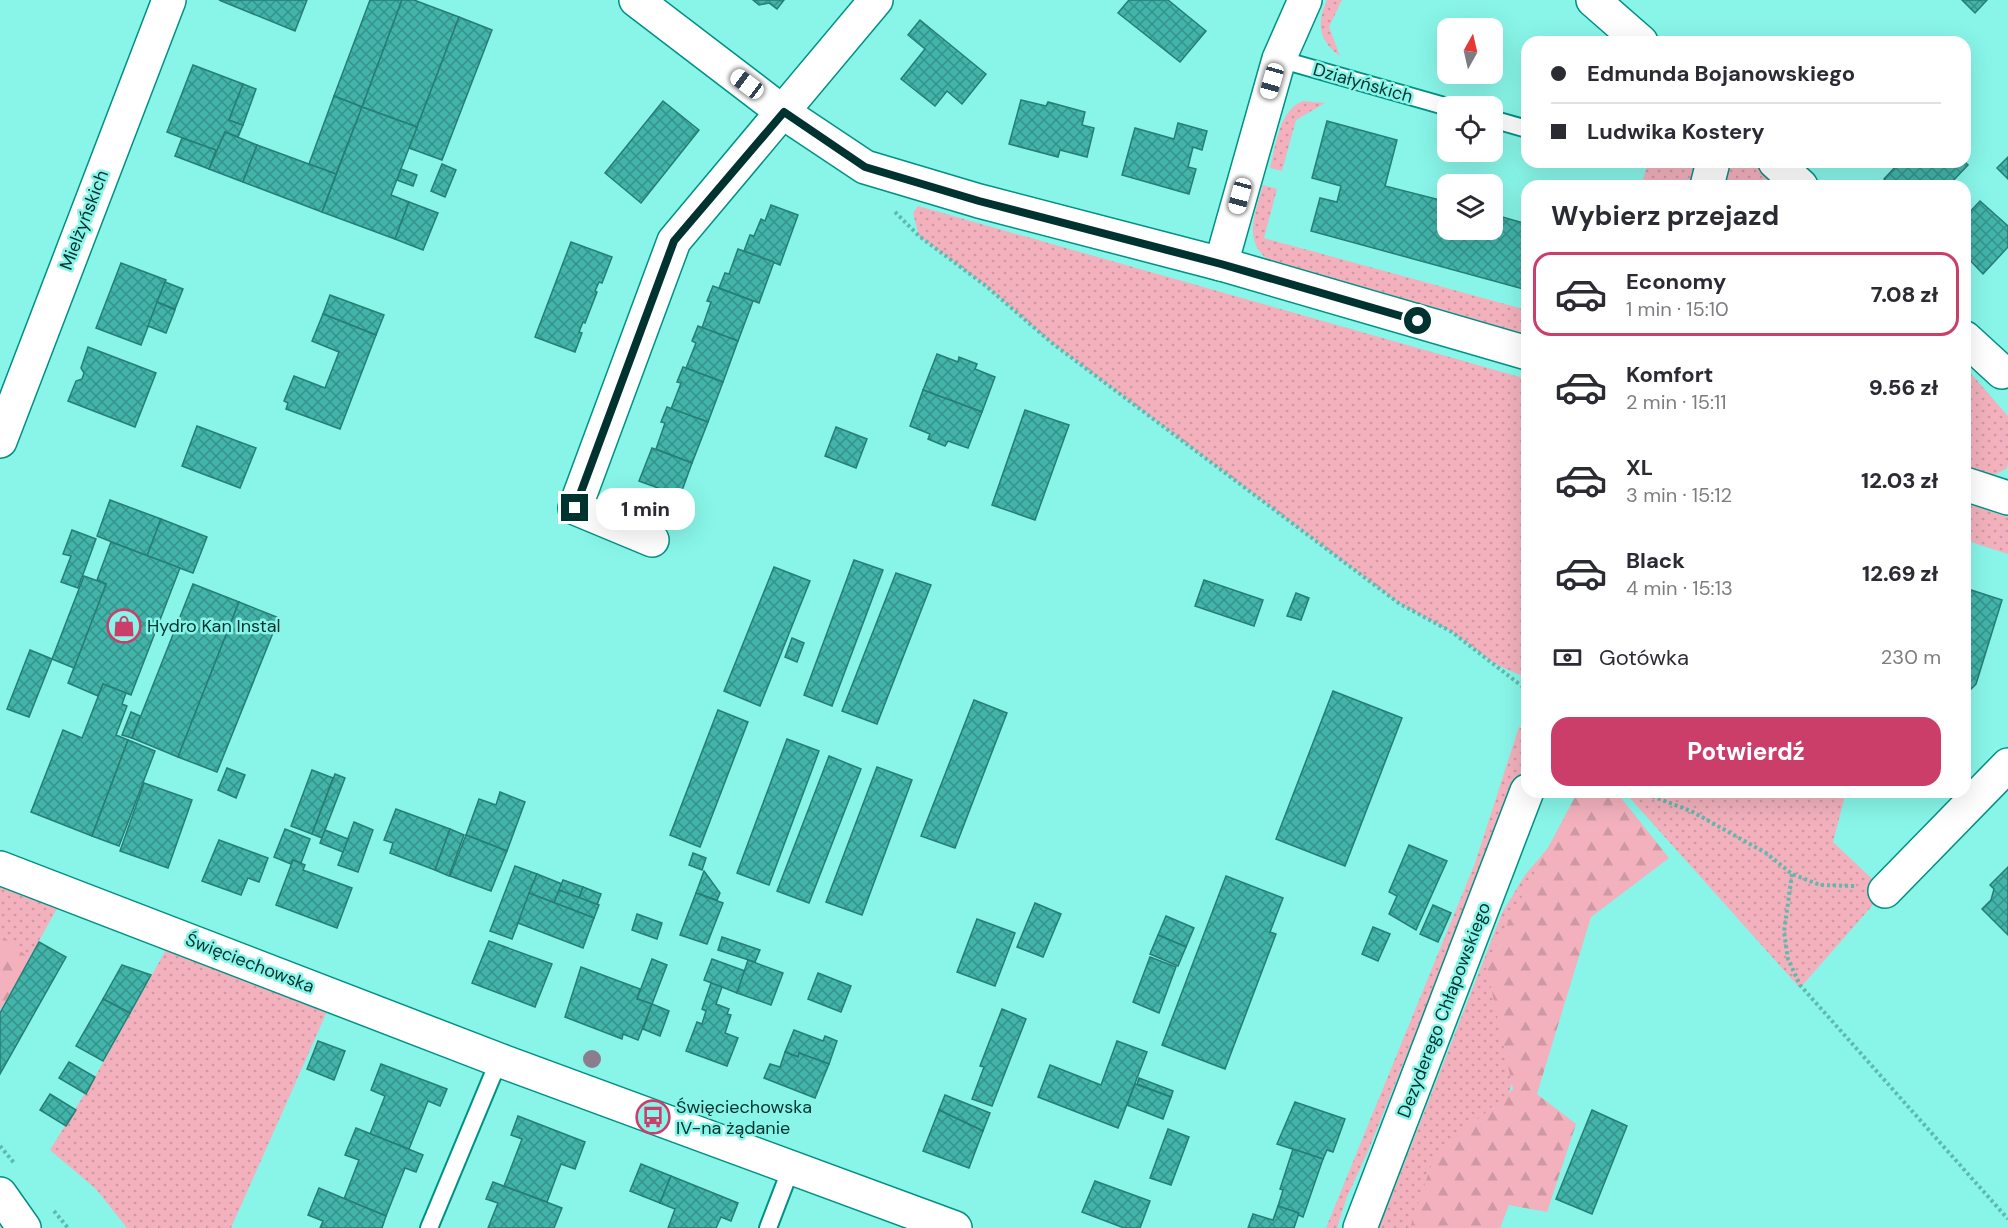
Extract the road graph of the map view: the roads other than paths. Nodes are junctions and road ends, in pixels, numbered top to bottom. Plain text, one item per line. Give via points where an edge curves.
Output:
1 (169, 0) edge
2 (636, 0) edge
3 (876, 0) edge
4 (1305, 0) edge
5 (1593, 0) edge
6 (1634, 36) edge
7 (1279, 58) junction
8 (1437, 104) edge
9 (784, 112) junction
10 (1503, 122) edge
11 (1521, 127) edge
12 (1782, 168) edge
13 (1794, 180) edge
14 (1221, 264) junction
15 (1971, 344) edge
16 (1521, 350) edge
17 (2002, 372) dead end
18 (0, 441) edge
19 (1971, 486) edge
20 (2008, 498) edge
21 (652, 540) dead end
22 (2008, 765) edge
23 (1524, 798) edge
24 (0, 867) edge
25 (1885, 891) road end
26 (499, 1060) junction
27 (791, 1168) junction
28 (0, 1194) edge
29 (24, 1228) edge
30 (429, 1228) edge
31 (768, 1228) edge
32 (955, 1228) edge
33 (1360, 1228) edge

1 - 18 street, Mielżyńskich
2 - 9 street
3 - 9 street
4 - 7 street
5 - 6 street
7 - 8 lane, Działyńskich
7 - 14 street
9 - 14 street via 865,167
9 - 21 street via 674,241 575,508
10 - 11 lane
12 - 13 street
14 - 16 street
15 - 17 street
19 - 20 street
22 - 25 street
23 - 33 street, Dezyderego Chłapowskiego
24 - 26 street, Święciechowska
26 - 27 street, Święciechowska
26 - 30 lane
27 - 31 lane
27 - 32 street, Święciechowska
28 - 29 street

